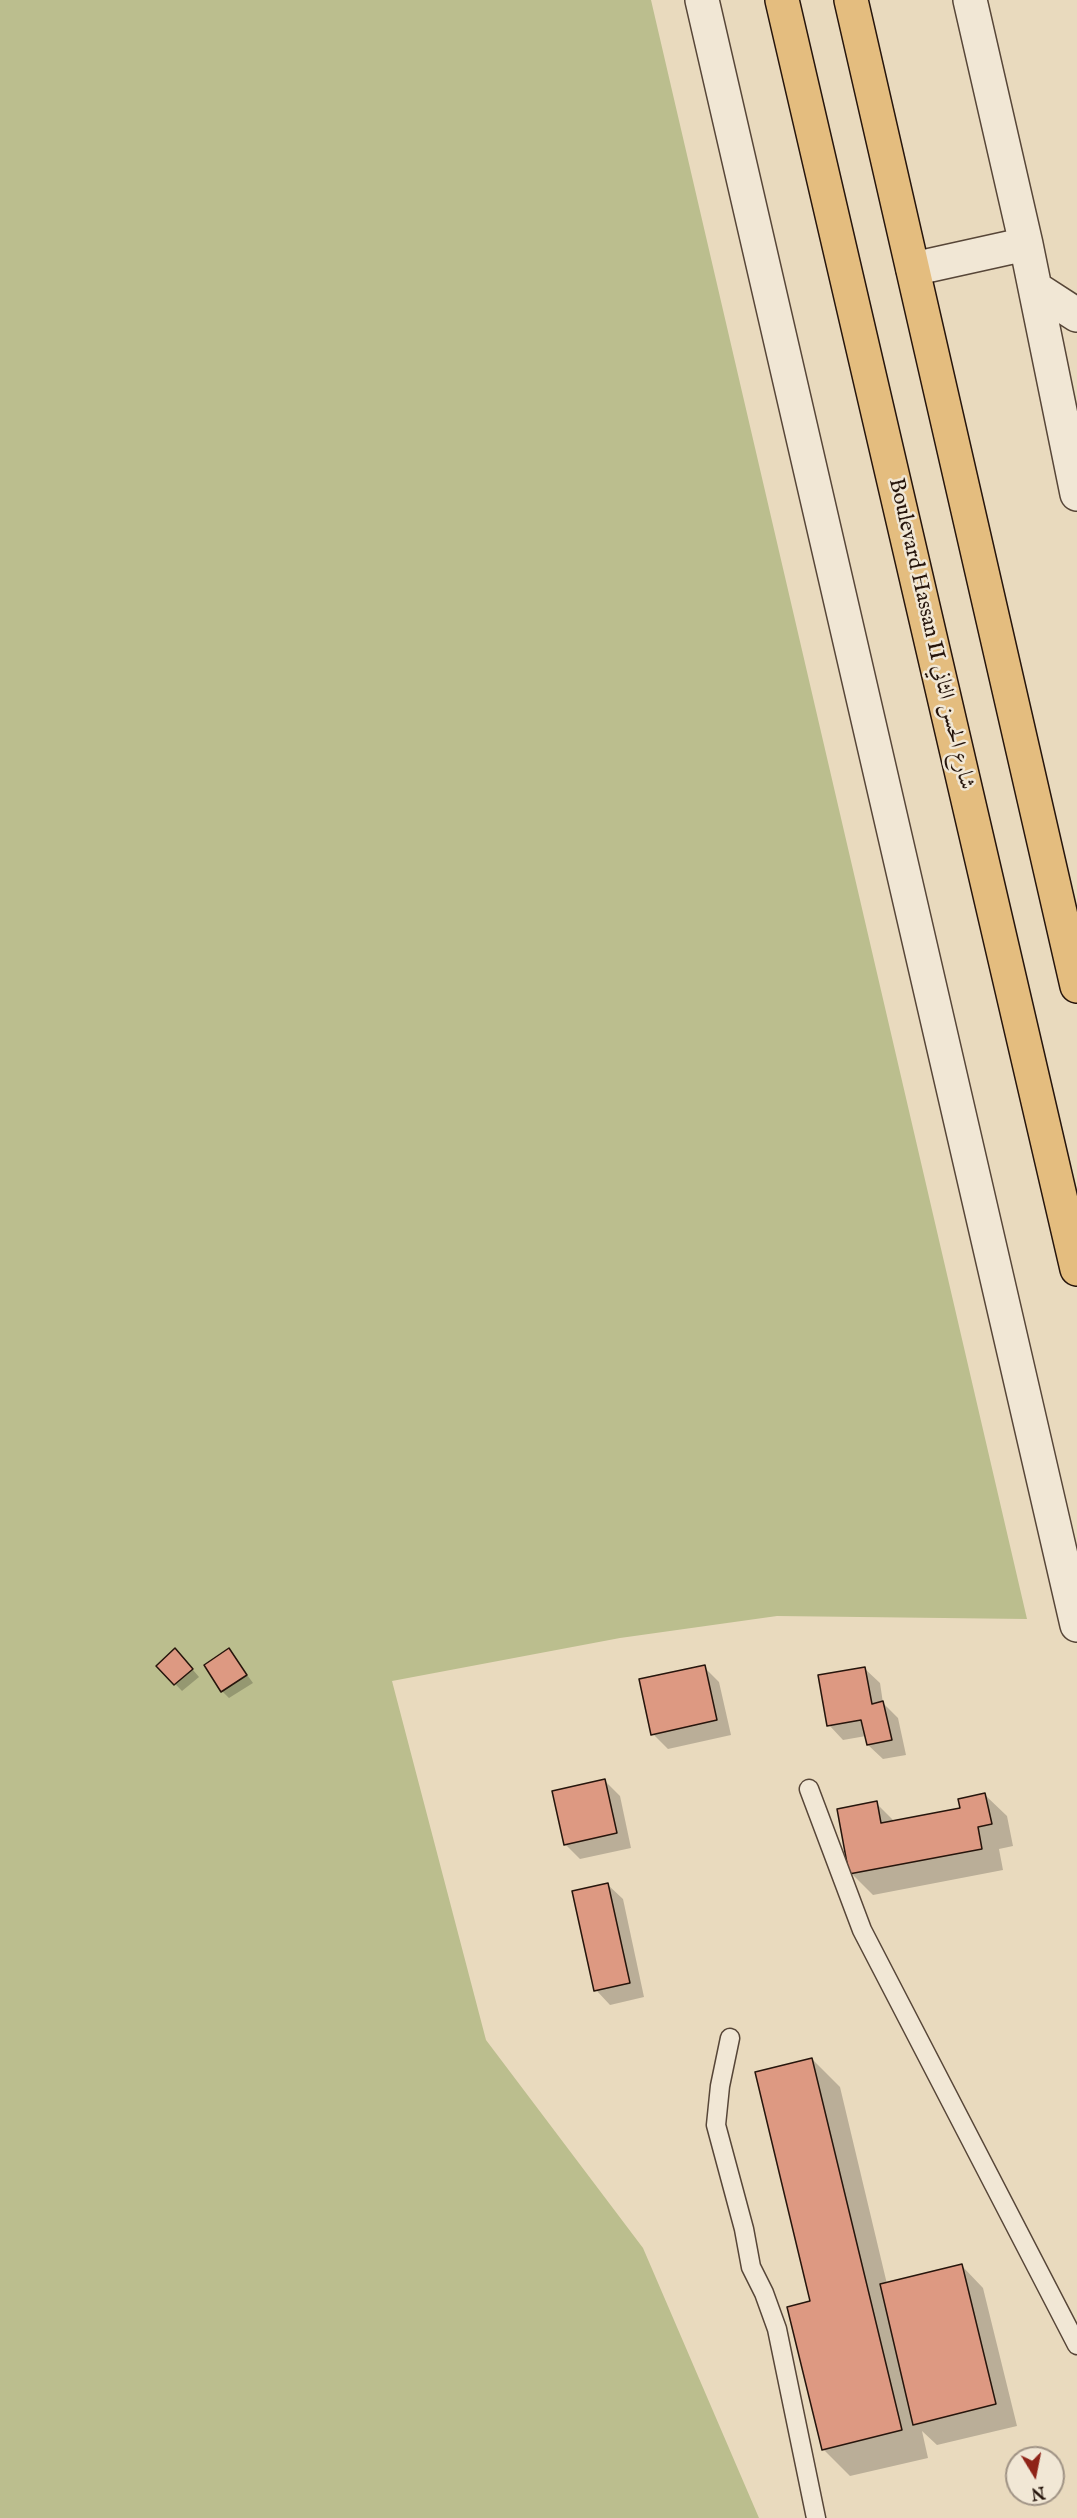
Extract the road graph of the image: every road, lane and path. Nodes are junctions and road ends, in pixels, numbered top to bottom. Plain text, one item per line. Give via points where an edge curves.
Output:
1 (702, 0) edge
2 (782, 0) edge
3 (851, 0) edge
4 (970, 0) edge
5 (1026, 244) junction
6 (913, 269) junction
7 (1035, 288) junction
8 (1077, 315) edge
9 (1077, 494) edge
10 (1077, 987) edge
11 (1077, 1269) edge
12 (1077, 1625) edge
13 (808, 1789) dead end
14 (730, 2038) dead end
15 (1077, 2345) edge
16 (816, 2518) edge

1 - 12 street
2 - 11 main road, Boulevard Hassan II شارع الحسن الثاني
3 - 6 main road
4 - 5 street
5 - 6 street
5 - 7 street
6 - 10 main road
7 - 8 street
7 - 9 street
13 - 15 lane via 862,1930
14 - 16 lane via 716,2125 751,2267 777,2329

